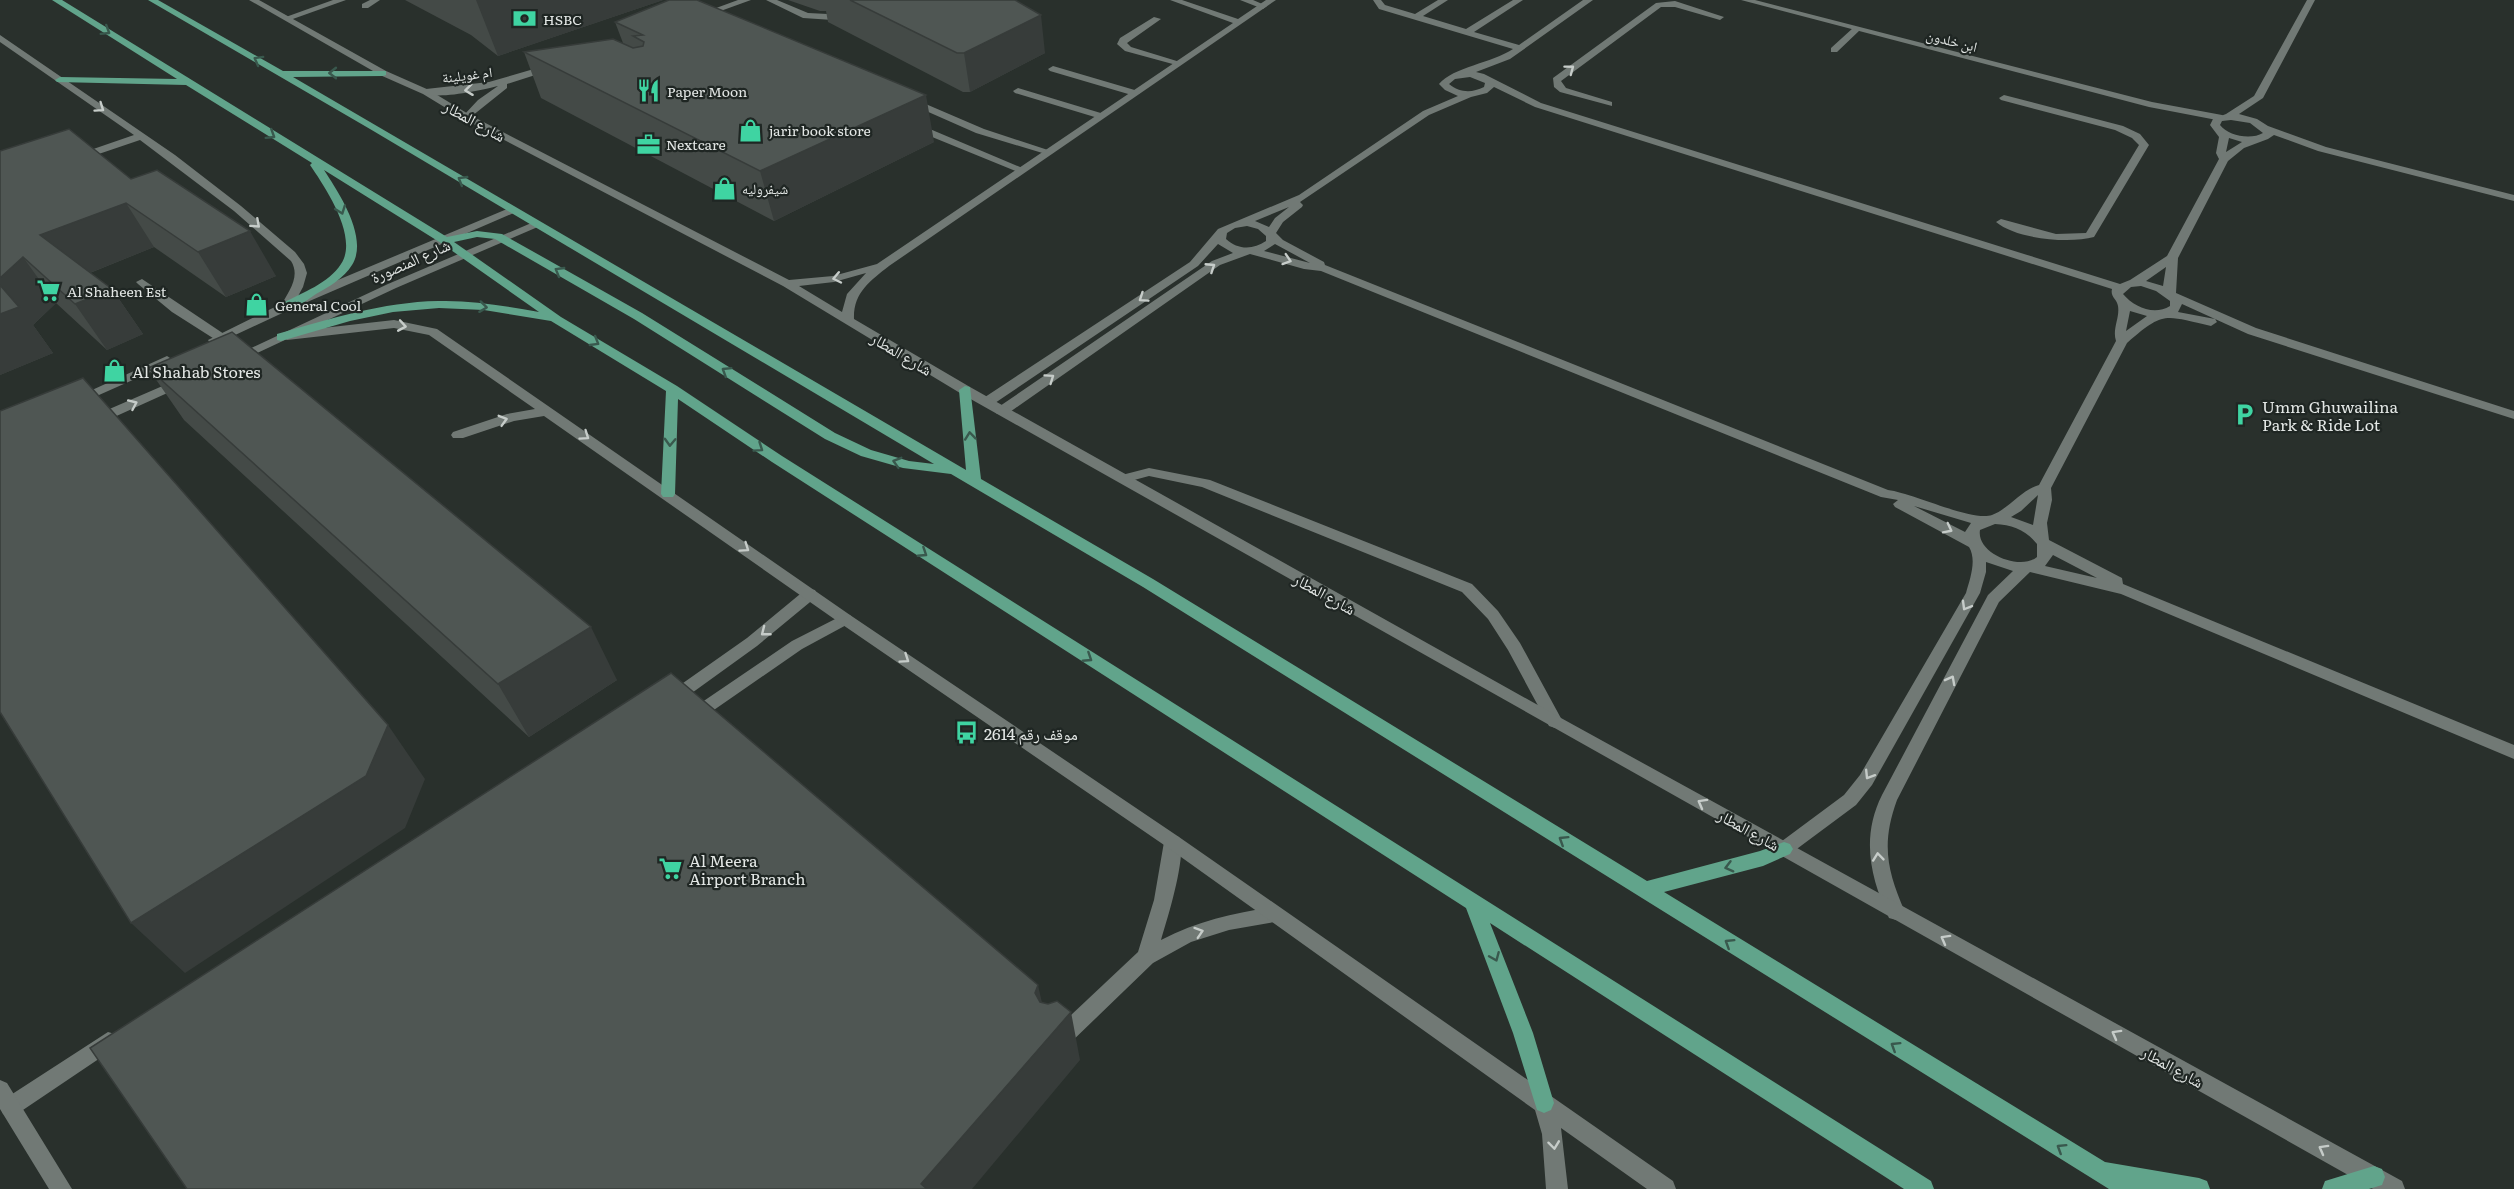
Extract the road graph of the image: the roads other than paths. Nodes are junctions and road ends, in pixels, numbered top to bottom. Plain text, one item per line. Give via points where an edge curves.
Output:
1 (56, 0) edge
2 (152, 0) edge
3 (253, 0) edge
4 (342, 0) edge
5 (376, 0) edge
6 (747, 0) edge
7 (770, 0) edge
8 (1174, 0) edge
9 (1244, 0) edge
10 (1377, 0) edge
11 (1444, 0) edge
12 (1519, 0) edge
13 (1589, 0) edge
14 (1745, 0) edge
15 (2311, 0) edge
16 (1268, 3) edge
17 (365, 6) dead end
18 (855, 17) edge
19 (1416, 17) junction
20 (1720, 17) dead end
21 (287, 18) junction
22 (691, 19) edge
23 (1158, 20) dead end
24 (1239, 22) junction
25 (1856, 30) junction
26 (1467, 32) junction
27 (0, 39) edge
28 (1520, 48) junction
29 (1834, 50) dead end
30 (1507, 57) junction
31 (558, 64) edge
32 (1178, 64) junction
33 (1053, 69) dead end
34 (383, 73) junction
35 (282, 74) junction
36 (1464, 74) junction
37 (60, 80) junction
38 (512, 81) junction
39 (186, 82) junction
40 (1489, 82) junction
41 (1446, 86) junction
42 (1018, 91) dead end
43 (426, 92) junction
44 (1135, 93) junction
45 (1474, 94) junction
46 (2004, 98) dead end
47 (2258, 98) junction
48 (904, 99) edge
49 (1609, 104) dead end
50 (1538, 105) junction
51 (2152, 105) junction
52 (1426, 113) junction
53 (1101, 116) junction
54 (467, 117) junction
55 (2226, 117) junction
56 (904, 122) edge
57 (2263, 126) junction
58 (2220, 130) junction
59 (141, 136) junction
60 (2259, 139) junction
61 (2322, 149) junction
62 (1049, 152) junction
63 (2224, 159) junction
64 (312, 160) junction
65 (66, 161) edge
66 (1022, 170) junction
67 (1302, 197) junction
68 (2514, 198) edge
69 (512, 210) junction
70 (2001, 222) dead end
71 (536, 224) junction
72 (1239, 224) junction
73 (1271, 234) junction
74 (1220, 235) junction
75 (502, 238) junction
76 (444, 241) junction
77 (1250, 251) junction
78 (464, 255) junction
79 (2172, 258) junction
80 (885, 264) junction
81 (1323, 268) junction
82 (142, 282) dead end
83 (2134, 283) junction
84 (787, 284) junction
85 (2119, 287) junction
86 (2171, 295) junction
87 (2123, 302) junction
88 (287, 306) junction
89 (2164, 313) junction
90 (557, 320) junction
91 (848, 320) junction
92 (2252, 331) junction
93 (220, 337) junction
94 (281, 337) junction
95 (2122, 342) junction
96 (198, 346) edge
97 (177, 356) edge
98 (228, 361) edge
99 (196, 376) edge
100 (672, 389) junction
101 (965, 390) junction
102 (987, 402) junction
103 (60, 409) edge
104 (549, 411) junction
105 (1002, 411) junction
106 (2514, 415) edge
107 (88, 423) edge
108 (458, 435) dead end
109 (955, 471) junction
110 (1123, 479) junction
111 (974, 482) junction
112 (2044, 488) junction
113 (669, 494) junction
114 (1886, 494) junction
115 (1989, 520) junction
116 (2044, 542) junction
117 (1977, 547) junction
118 (2027, 567) junction
119 (2125, 590) junction
120 (810, 594) junction
121 (845, 619) junction
122 (661, 706) edge
123 (1555, 722) junction
124 (678, 726) edge
125 (2514, 752) edge
126 (1173, 842) junction
127 (1784, 849) junction
128 (1644, 890) junction
129 (1473, 903) junction
130 (1896, 912) junction
131 (1274, 915) junction
132 (1146, 957) junction
133 (121, 1041) edge
134 (1058, 1041) edge
135 (5, 1098) edge
136 (1544, 1103) junction
137 (2096, 1170) junction
138 (2374, 1177) junction
139 (61, 1189) edge
140 (1557, 1189) edge
141 (1665, 1189) edge
142 (1923, 1189) edge
143 (2129, 1189) edge
144 (2199, 1189) edge
145 (2333, 1189) edge
146 (2394, 1189) edge

1 -> 39 main road
35 -> 2 main road
3 - 21 street, شارع المطار
4 - 21 street
5 - 17 street
6 - 22 street
7 - 18 street via 806,16
8 - 24 street
9 - 16 street
10 - 19 street via 1382,7
11 - 19 street
12 - 26 street
13 - 28 street
14 - 25 street, ابن خلدون
15 - 47 street
16 - 24 street
19 - 26 street
49 -> 20 street via 1563,90 1556,80 1659,5 1675,4
21 - 34 street, شارع المطار
23 - 32 street via 1122,44
24 - 32 street
25 - 29 street
25 - 51 street, ابن خلدون
26 - 28 street
27 - 37 street
28 - 30 street
30 - 36 street
30 - 40 street
31 - 38 street, ام غويلينة
32 - 44 street
33 - 44 street
34 -> 35 main road
34 - 43 street, شارع المطار
69 -> 35 main road
36 - 40 street
36 - 41 street via 1447,78
37 - 39 main road
37 -> 59 street
38 -> 43 street, ام غويلينة via 477,89
38 - 54 street, ام غويلينة
39 -> 64 main road
40 - 45 street via 1489,88
40 - 50 street
41 - 45 street via 1458,93
41 - 52 street
42 - 53 street
43 - 54 street, شارع المطار
44 - 53 street
45 - 50 street
45 - 52 street
46 - 70 street via 2119,128 2136,136 2144,149 2090,235 2055,238
47 - 55 street
47 - 57 street
48 - 62 street via 980,131
50 - 85 street
51 - 55 street
51 - 58 street
52 - 67 street
53 - 62 street
54 - 84 street, شارع المطار
55 - 57 street
55 - 58 street via 2215,121
56 - 66 street
57 - 60 street via 2269,134
57 - 61 street
58 - 60 street via 2235,137
58 - 63 street via 2224,137
59 - 65 street
59 -> 88 street via 231,202 297,263 302,277
60 - 61 street
60 - 63 street via 2240,146
61 - 68 street
62 - 66 street
63 - 79 street
64 - 76 main road
64 -> 88 main road via 335,194 353,246 349,261 337,275
66 - 80 street
67 - 72 street
67 - 73 street
69 - 71 main road
69 - 76 street, شارع المنصورة
71 - 75 street, شارع المنصورة
71 - 109 main road
72 - 73 street via 1262,226
72 - 74 street via 1226,228
73 - 77 street via 1268,245
73 - 81 street
74 - 77 street via 1223,244
74 -> 102 street via 1194,264
75 - 76 main road via 477,234
75 - 78 street, شارع المنصورة
109 -> 75 main road via 908,465 866,453 830,436 638,316
76 - 78 main road
76 - 88 street, شارع المنصورة
77 -> 81 street
105 -> 77 street via 1216,263
78 - 90 main road
78 - 94 street, شارع المنصورة
79 - 83 street
79 - 86 street via 2168,286
80 -> 84 street via 834,279
80 - 91 street via 849,297
81 - 114 street
82 - 93 street
83 - 85 street
83 - 86 street
84 - 91 street, شارع المطار
85 - 87 street via 2117,294
86 - 89 street via 2176,308
86 - 92 street
87 - 89 street via 2144,312
87 - 95 street via 2119,332
88 - 93 street, شارع المنصورة
89 - 92 street
89 - 95 street via 2143,323
94 -> 90 main road via 346,317 425,305 475,306
90 -> 100 main road
91 - 101 street, شارع المطار
92 - 106 street
93 - 96 street, شارع المنصورة
94 - 98 street, شارع المنصورة
94 -> 104 street via 394,324 433,332
95 - 112 street
97 - 103 street
107 -> 99 street
100 -> 113 main road
100 -> 129 main road
101 - 102 street, شارع المطار
111 -> 101 main road
102 - 105 street, شارع المطار
108 -> 104 street via 512,417
104 -> 113 street
105 - 110 street, شارع المطار
109 - 111 main road
110 - 123 street, شارع المطار
110 - 123 street via 1149,472 1206,483 1467,588 1493,615
128 -> 111 main road via 1148,583
112 - 115 street via 2034,490 2016,508
112 - 116 street via 2038,521
113 -> 120 street
114 - 115 street
114 -> 117 street
115 - 116 street via 2017,523
115 - 117 street via 1973,530
116 - 118 street via 2048,553 2045,559
116 - 119 street
117 - 118 street via 2001,563
117 -> 127 street via 1979,572 1973,593 1866,780 1850,800
118 - 119 street
130 -> 118 street via 1878,863 1880,819 1993,600
119 - 125 street
120 - 121 street
120 -> 122 street via 752,642
121 - 124 street via 780,657
121 -> 126 street
127 -> 123 street, شارع المطار
126 - 131 street
126 - 132 street via 1167,889
127 -> 128 main road
127 - 130 street, شارع المطار
137 -> 128 main road
129 -> 136 main road via 1513,1004
129 - 142 main road
138 -> 130 street, شارع المطار
132 -> 131 street via 1186,936
131 - 136 street
132 - 134 street
133 - 135 street
135 - 139 street
136 -> 140 street via 1552,1134
136 - 141 street
137 - 143 main road
137 - 144 main road
138 - 145 main road
138 - 146 street, شارع المطار

